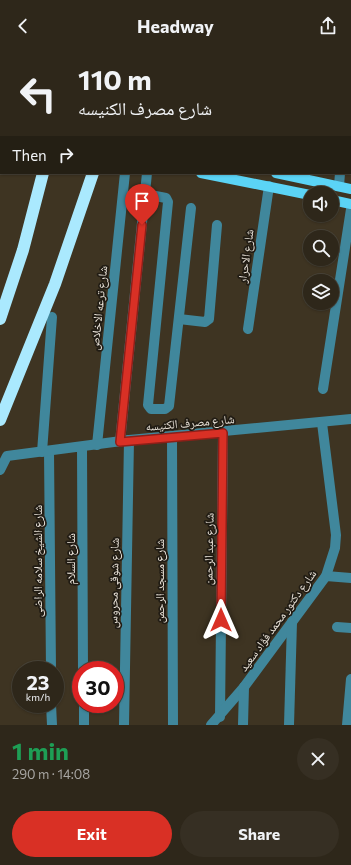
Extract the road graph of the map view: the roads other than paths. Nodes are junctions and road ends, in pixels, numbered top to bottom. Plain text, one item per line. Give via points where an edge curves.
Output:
1 (43, 174) edge
2 (93, 174) edge
3 (125, 174) edge
4 (147, 174) edge
5 (206, 174) edge
6 (282, 174) edge
7 (340, 174) edge
8 (269, 186) junction
9 (339, 186) junction
10 (351, 189) edge
11 (303, 193) edge
12 (145, 194) junction
13 (339, 201) edge
14 (351, 204) edge
15 (191, 208) dead end
16 (351, 209) edge
17 (217, 225) dead end
18 (52, 318) dead end
19 (0, 319) edge
20 (179, 319) junction
21 (248, 329) dead end
22 (323, 389) dead end
23 (351, 419) edge
24 (0, 420) edge
25 (322, 423) junction
26 (223, 433) junction
27 (172, 437) junction
28 (124, 441) junction
29 (97, 445) junction
30 (82, 448) junction
31 (46, 452) junction
32 (0, 470) edge
33 (326, 576) junction
34 (351, 578) edge
35 (292, 622) junction
36 (337, 627) dead end
37 (351, 628) edge
38 (51, 661) edge
39 (84, 661) edge
40 (351, 678) edge
41 (244, 687) junction
42 (51, 713) edge
43 (84, 713) edge
44 (220, 714) junction
45 (52, 725) edge
46 (84, 725) edge
47 (124, 725) edge
48 (173, 725) edge
49 (211, 725) edge
50 (220, 725) edge
51 (243, 725) edge
52 (288, 725) edge
53 (347, 725) edge

1 - 19 highway via 23,250
2 - 24 highway via 55,284
3 - 29 street, شارع ترعه الاخلاص
4 - 12 street
5 - 8 main road
6 - 9 main road
7 - 9 street
8 - 11 main road
8 - 21 street, شارع الاحرار
9 - 10 main road
12 - 20 street via 166,198 168,202 148,405 151,409 165,409 169,406
12 - 28 street
13 - 14 main road
15 - 20 street
16 - 22 street
17 - 20 street via 209,319 205,322
18 - 31 street, شارع الشيخ سلامه الراضى
23 - 25 street, شارع مصرف الكنيسه
25 - 26 street, شارع مصرف الكنيسه
25 - 33 street, شارع دكتور محمد فؤاد سعيد via 336,535 335,548
26 - 27 street, شارع مصرف الكنيسه
26 - 44 street, شارع عبد الرحمن
27 - 28 street, شارع مصرف الكنيسه
27 - 48 street, شارع مسجد الرحمن
28 - 29 street, شارع مصرف الكنيسه
28 - 47 street, شارع شوقى محروس
29 - 30 street, شارع مصرف الكنيسه
30 - 31 street, شارع مصرف الكنيسه
30 - 39 street, شارع السلام
31 - 32 street, شارع مصرف الكنيسه via 7,456
31 - 38 street, شارع الشيخ سلامه الراضى
33 - 34 street
33 - 35 street, شارع دكتور محمد فؤاد سعيد
35 - 41 street, شارع دكتور محمد فؤاد سعيد
35 - 52 street
36 - 37 street
40 - 53 street
41 - 44 street, شارع دكتور محمد فؤاد سعيد
41 - 51 street
42 - 45 street
43 - 46 street
44 - 49 street, شارع دكتور محمد فؤاد سعيد
44 - 50 street, شارع عبد الرحمن

